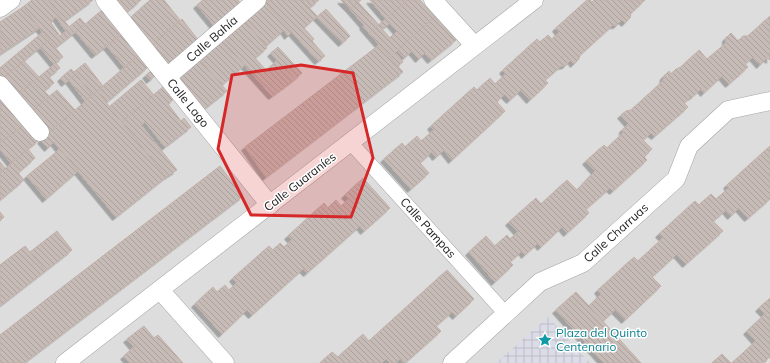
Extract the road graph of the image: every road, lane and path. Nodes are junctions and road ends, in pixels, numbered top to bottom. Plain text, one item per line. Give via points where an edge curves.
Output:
1 (11, 0) edge
2 (105, 0) edge
3 (257, 0) edge
4 (434, 0) edge
5 (534, 0) edge
6 (0, 8) edge
7 (474, 45) junction
8 (167, 77) junction
9 (0, 85) edge
10 (770, 101) edge
11 (40, 132) dead end
12 (350, 142) junction
13 (270, 205) junction
14 (160, 290) junction
15 (505, 313) junction
16 (65, 363) edge
17 (225, 363) edge
18 (452, 363) edge

1 - 6 street
2 - 8 street, Calle Lago
3 - 8 street, Calle Bahía
4 - 7 street
5 - 7 street, Calle Guaraníes
7 - 12 street, Calle Guaraníes
8 - 13 street, Calle Lago
9 - 11 street
10 - 15 street, Calle Charruas via 728,110 689,146 676,179 664,190 583,263 540,282
12 - 13 street, Calle Guaraníes
12 - 15 street, Calle Pampas
13 - 14 street, Calle Guaraníes
14 - 16 street, Calle Guaraníes
14 - 17 street
15 - 18 street, Calle Charruas

